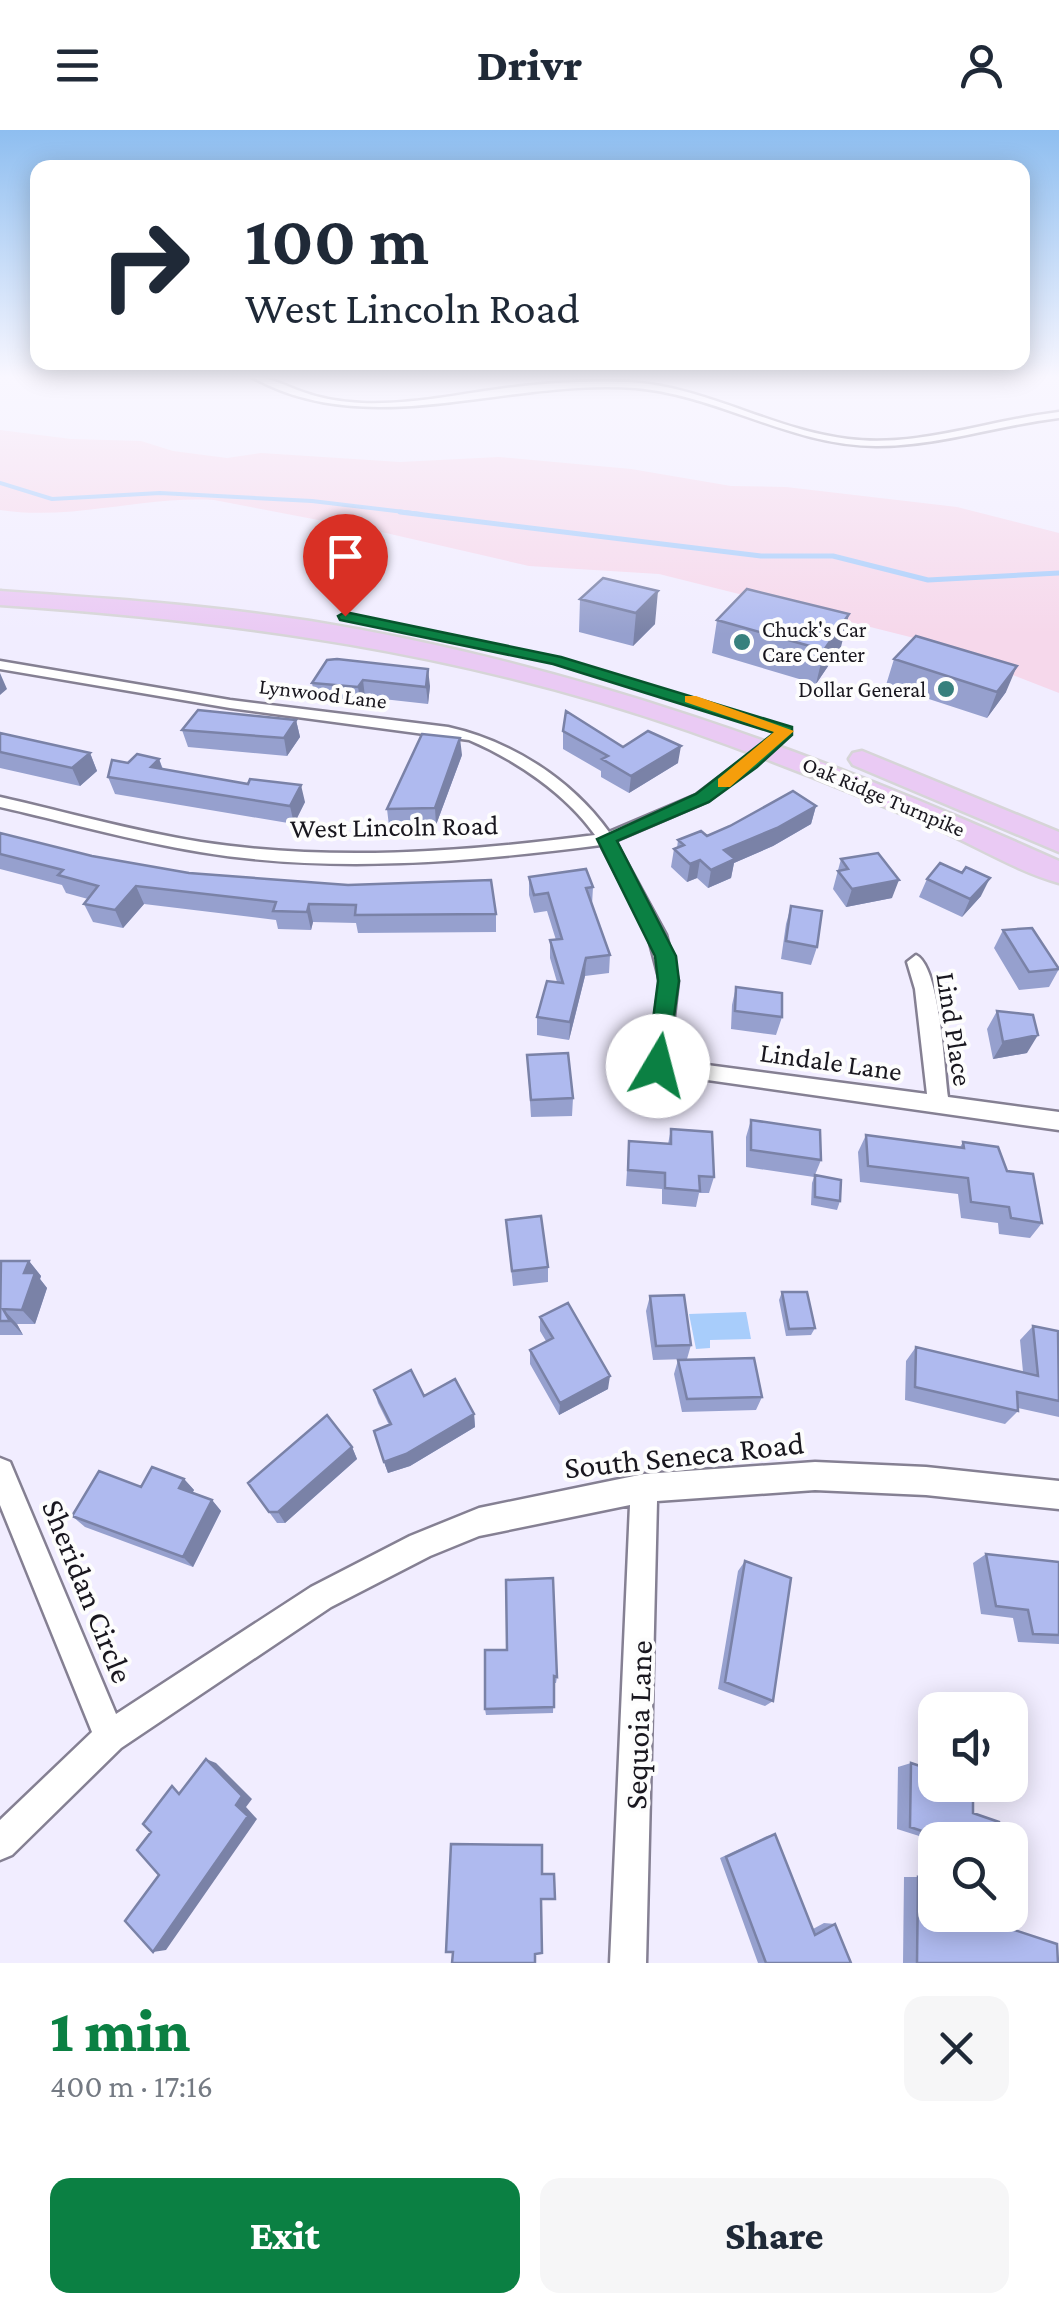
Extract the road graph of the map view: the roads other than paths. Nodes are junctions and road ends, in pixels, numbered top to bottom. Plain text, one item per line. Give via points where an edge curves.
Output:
1 (0, 582) edge
2 (0, 598) edge
3 (0, 665) edge
4 (786, 739) junction
5 (838, 750) dead end
6 (0, 802) edge
7 (606, 839) junction
8 (1059, 843) edge
9 (1059, 873) edge
10 (916, 962) dead end
11 (938, 1104) junction
12 (1059, 1121) edge
13 (0, 1472) edge
14 (644, 1488) junction
15 (1059, 1495) edge
16 (110, 1737) junction
17 (0, 1843) edge
18 (628, 1963) edge

1 - 4 highway, Oak Ridge Turnpike via 265,604 397,625 573,665
2 - 4 highway, Oak Ridge Turnpike via 205,614 426,650
3 - 7 street, Lynwood Lane via 474,737 508,752 586,811
4 - 7 street, West Lincoln Road via 702,798
4 - 9 highway, Oak Ridge Turnpike
5 - 8 highway, Oak Ridge Turnpike
6 - 7 street, West Lincoln Road via 200,847 292,856 481,855
7 - 11 street, Lindale Lane via 665,956 669,981 658,1066
10 - 11 street, Lind Place
11 - 12 street, Lindale Lane
13 - 16 street, Sheridan Circle
14 - 15 street, South Seneca Road via 815,1476
14 - 16 street, South Seneca Road via 478,1522 420,1546 321,1597
14 - 18 street, Sequoia Lane
16 - 17 street, South Seneca Road

